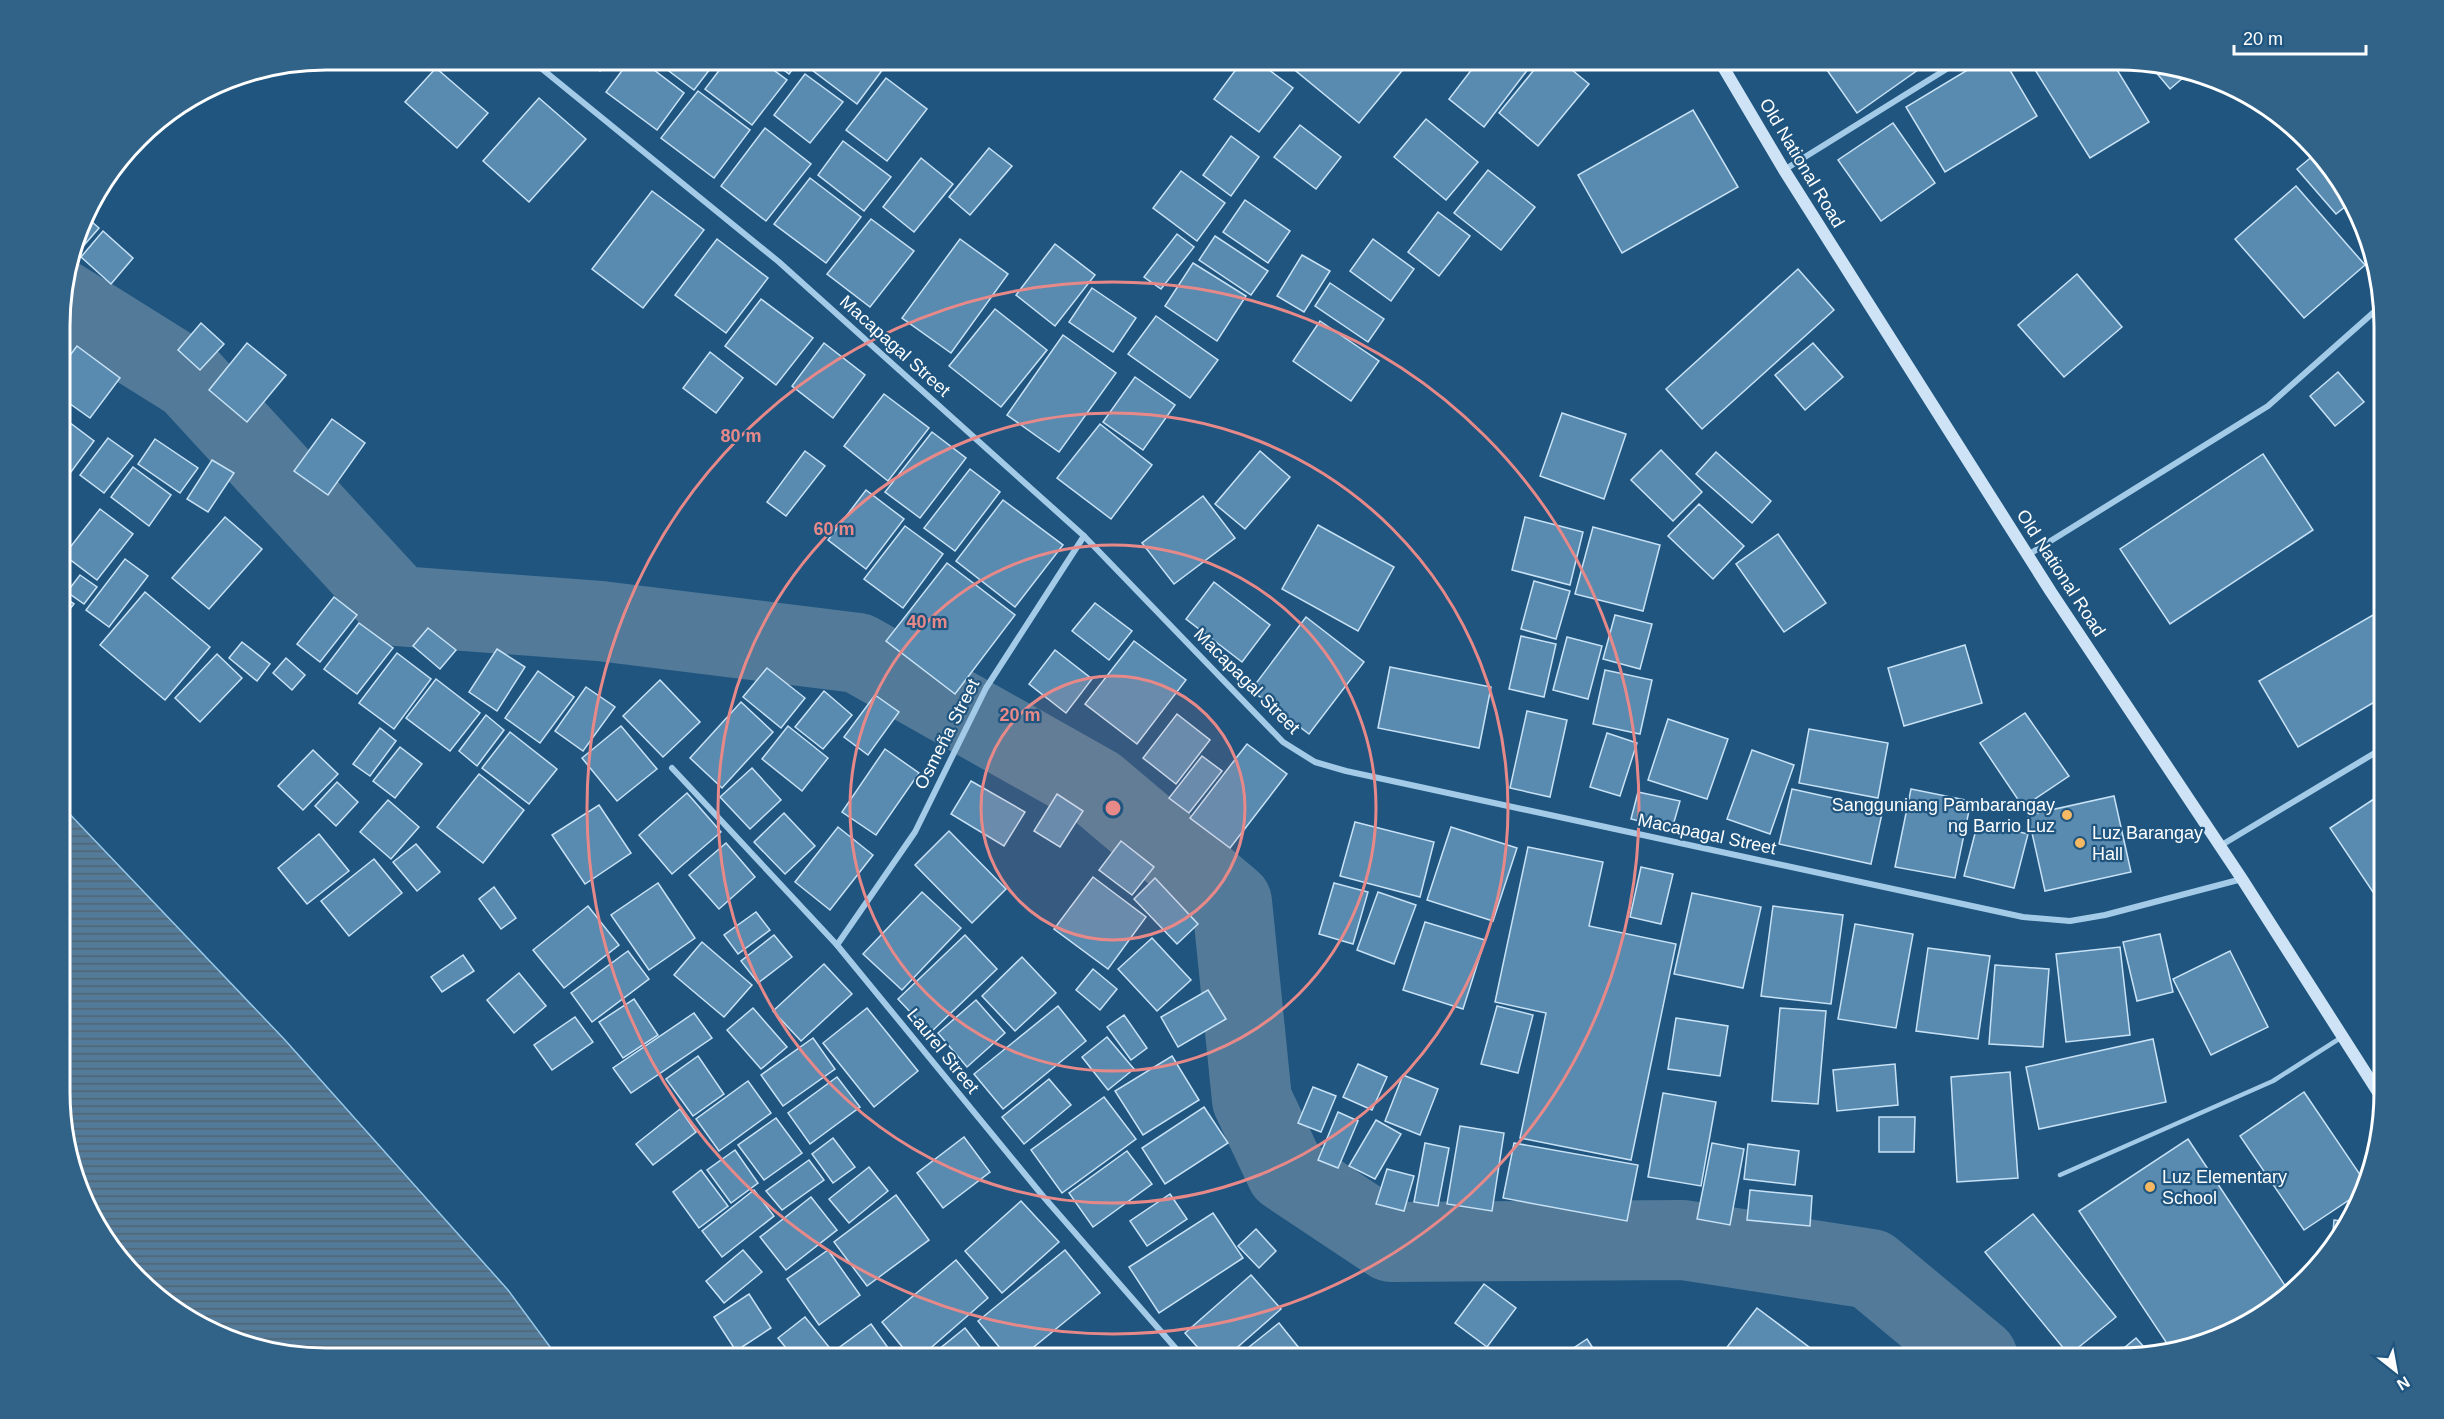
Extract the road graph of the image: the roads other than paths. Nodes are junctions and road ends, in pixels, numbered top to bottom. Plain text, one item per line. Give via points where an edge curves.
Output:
1 (543, 70) edge
2 (1725, 70) edge
3 (1945, 70) edge
4 (1784, 170) junction
5 (2373, 313) edge
6 (1084, 536) junction
7 (2028, 555) junction
8 (2374, 754) edge
9 (672, 768) dead end
10 (2220, 846) junction
11 (2242, 879) junction
12 (837, 945) junction
13 (2342, 1037) junction
14 (2374, 1085) edge
15 (2060, 1175) dead end
16 (1175, 1348) edge

1 - 6 street, Macapagal Street via 779,262
2 - 4 main road, Old National Road
3 - 4 street
4 - 7 main road, Old National Road
5 - 7 street via 2268,406
6 - 11 street, Macapagal Street via 1283,742 1315,762 2023,917 2070,921 2105,915
6 - 12 street, Osmeña Street via 986,688 915,832
7 - 10 main road, Old National Road
8 - 10 street
9 - 12 street, Laurel Street
10 - 11 main road, Old National Road
11 - 13 main road, Old National Road
12 - 16 street, Laurel Street via 1042,1195
13 - 14 main road, Old National Road
13 - 15 lane via 2273,1081

